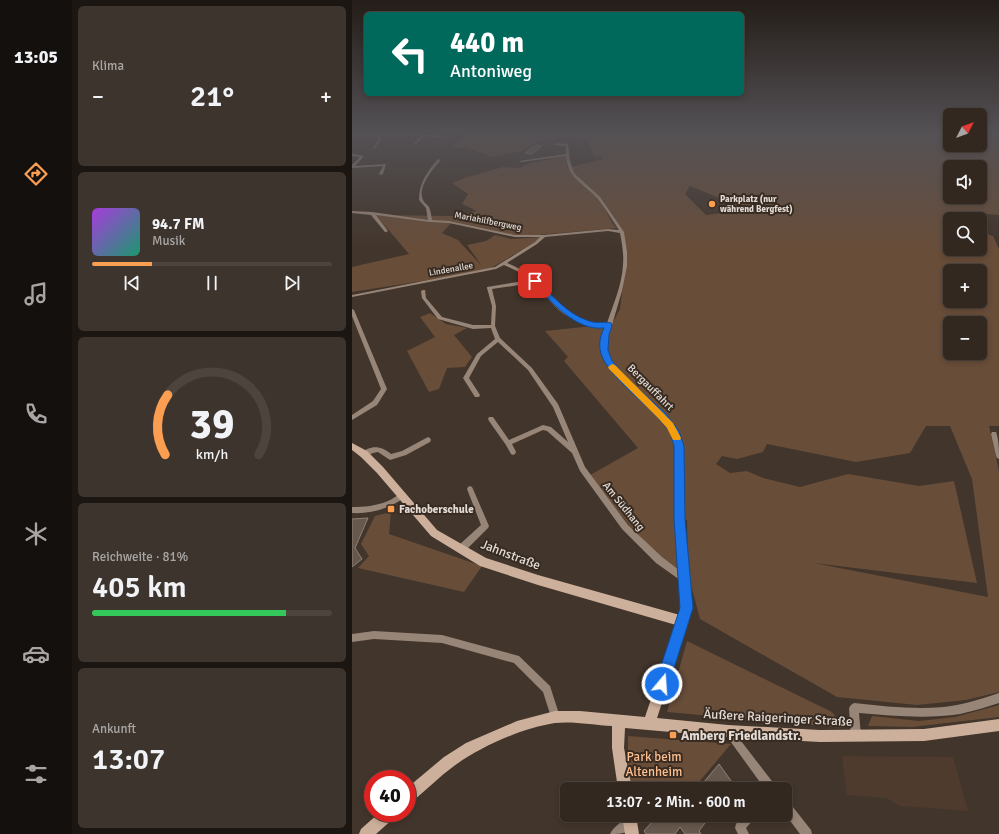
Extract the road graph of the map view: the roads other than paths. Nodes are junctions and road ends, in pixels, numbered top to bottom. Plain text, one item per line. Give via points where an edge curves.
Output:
1 (382, 171) edge
2 (430, 171) edge
3 (571, 171) edge
4 (380, 174) dead end
5 (352, 212) edge
6 (372, 213) junction
7 (430, 221) junction
8 (386, 231) dead end
9 (622, 232) junction
10 (544, 236) junction
11 (504, 263) junction
12 (535, 281) junction
13 (423, 291) dead end
14 (352, 296) edge
15 (352, 310) edge
16 (609, 325) junction
17 (493, 326) junction
18 (498, 338) junction
19 (477, 395) dead end
20 (352, 418) edge
21 (491, 419) dead end
22 (994, 434) dead end
23 (428, 440) dead end
24 (508, 443) junction
25 (352, 446) edge
26 (513, 452) dead end
27 (576, 453) junction
28 (364, 454) junction
29 (999, 456) edge
30 (470, 489) dead end
31 (402, 496) junction
32 (352, 510) edge
33 (462, 548) junction
34 (684, 578) junction
35 (683, 621) junction
36 (352, 638) edge
37 (999, 698) edge
38 (555, 717) junction
39 (619, 721) junction
40 (649, 724) junction
41 (999, 725) edge
42 (728, 732) junction
43 (856, 736) junction
44 (624, 782) edge
45 (766, 782) edge
46 (416, 790) edge
47 (792, 815) edge
48 (379, 822) edge
49 (745, 822) edge
50 (631, 824) edge
51 (366, 834) edge
52 (614, 834) edge
53 (744, 834) edge
54 (807, 834) edge

1 - 4 street
2 - 7 street via 421,185 421,200 428,208
3 - 9 street, Bergauffahrt via 599,198
5 - 6 street, Mariahilfbergweg
6 - 7 street, Mariahilfbergweg
6 - 8 street
7 - 10 street, Mariahilfbergweg via 449,222 515,236
9 - 10 street, Mariahilfbergweg via 608,230
9 - 16 street, Bergauffahrt via 625,266
10 - 11 street, Lindenallee
11 - 12 street
11 - 14 street, Lindenallee via 486,271
12 - 16 street via 565,312 587,323
12 - 17 street, Am Südhang via 490,288 494,306
13 - 17 street via 424,298 440,318 473,327
15 - 20 street via 384,389 375,403
16 - 34 street, Bergauffahrt via 604,342 606,357 626,382 670,425 679,446
17 - 18 street, Am Südhang
18 - 19 street via 478,355 466,378
18 - 27 street, Am Südhang via 530,369 556,406
21 - 24 street
22 - 29 street
23 - 28 street via 404,453 390,457 382,450 376,449
24 - 26 street
24 - 27 street, Am Südhang via 543,427 549,429
25 - 28 street, Jahnstraße
27 - 34 street, Am Südhang via 582,469 625,527 659,560
28 - 31 street, Jahnstraße
30 - 33 street via 485,526
31 - 32 street via 368,511
31 - 33 street, Jahnstraße via 434,533
33 - 35 street, Jahnstraße via 484,562 538,580
34 - 35 street, Bergauffahrt via 686,608
35 - 40 street, Bergauffahrt
36 - 38 street via 374,635 442,639 516,658 547,689
37 - 43 street via 982,705 918,714 854,708
38 - 39 street, Äußere Raigeringer Straße
38 - 46 street, Äußere Raigeringer Straße via 517,727 471,748 449,762
39 - 40 street, Äußere Raigeringer Straße
39 - 44 street via 618,748
40 - 42 street, Äußere Raigeringer Straße
41 - 43 street, Äußere Raigeringer Straße via 924,734
42 - 43 street, Äußere Raigeringer Straße
42 - 45 street
47 - 54 street
48 - 51 street
49 - 53 street via 740,828
50 - 52 street

